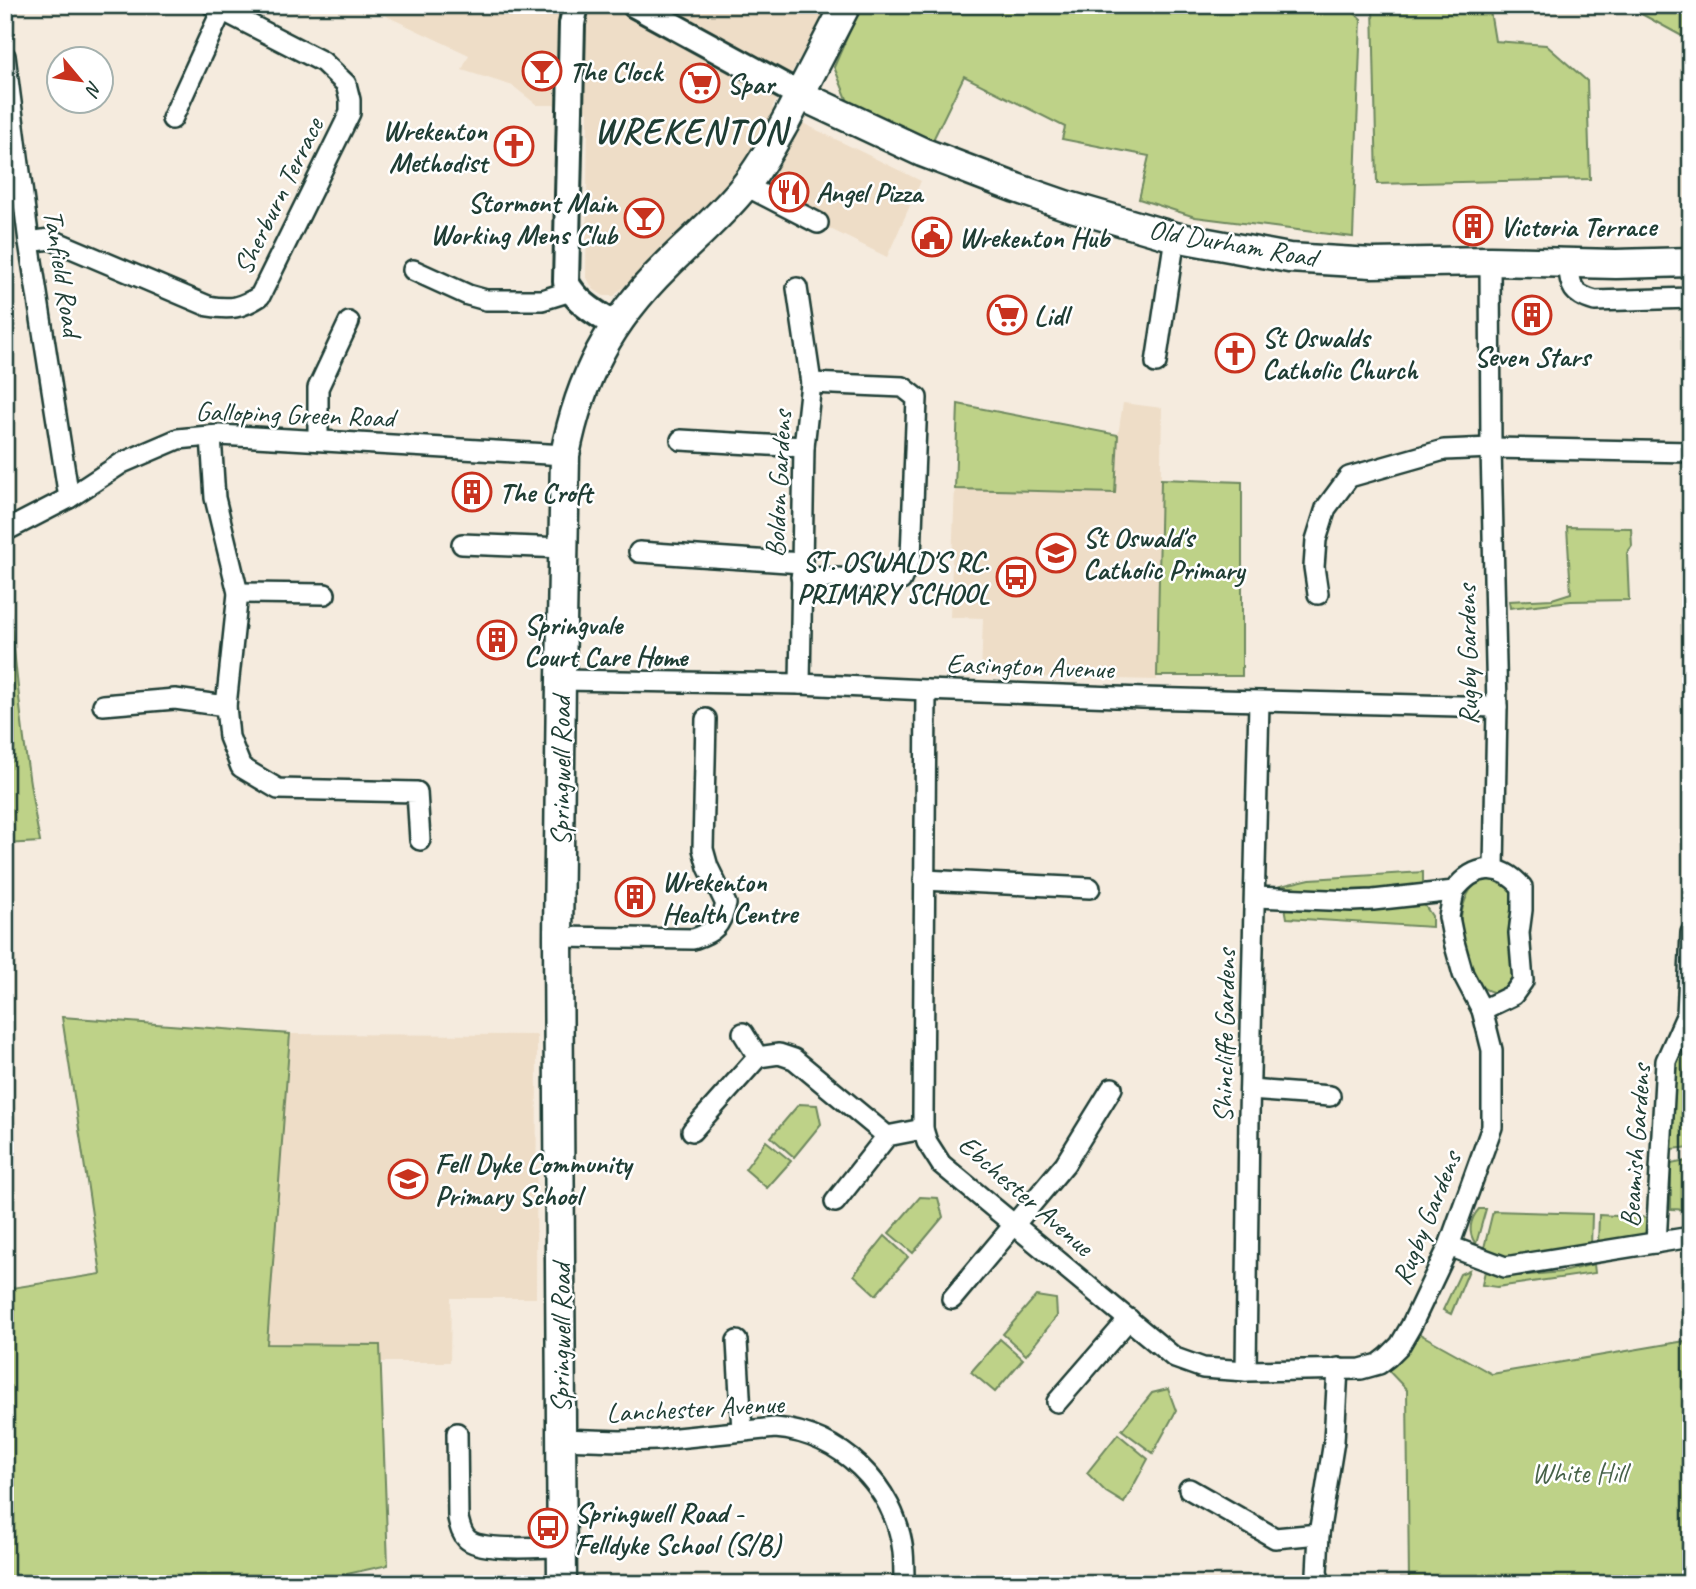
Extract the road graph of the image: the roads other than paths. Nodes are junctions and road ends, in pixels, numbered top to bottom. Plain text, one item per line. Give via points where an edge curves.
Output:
1 (576, 5) edge
2 (635, 5) edge
3 (846, 5) edge
4 (217, 8) edge
5 (5, 56) edge
6 (800, 96) junction
7 (172, 120) dead end
8 (746, 186) junction
9 (818, 223) dead end
10 (1175, 237) junction
11 (29, 242) junction
12 (1490, 261) junction
13 (1568, 262) junction
14 (1691, 262) edge
15 (413, 270) dead end
16 (797, 288) dead end
17 (571, 291) junction
18 (1691, 298) edge
19 (349, 322) dead end
20 (615, 325) junction
21 (1156, 363) dead end
22 (811, 383) junction
23 (211, 436) junction
24 (318, 440) junction
25 (681, 440) dead end
26 (804, 447) junction
27 (1491, 448) junction
28 (1691, 452) edge
29 (565, 454) junction
30 (69, 498) junction
31 (5, 531) edge
32 (462, 544) dead end
33 (563, 548) junction
34 (639, 552) dead end
35 (802, 570) junction
36 (238, 593) junction
37 (324, 594) dead end
38 (1318, 594) dead end
39 (561, 680) junction
40 (800, 684) junction
41 (926, 690) junction
42 (1259, 702) junction
43 (103, 705) dead end
44 (226, 706) junction
45 (1497, 707) junction
46 (706, 719) dead end
47 (420, 840) dead end
48 (1494, 869) junction
49 (924, 880) junction
50 (1090, 888) dead end
51 (1454, 891) junction
52 (1255, 897) junction
53 (1691, 933) edge
54 (558, 937) junction
55 (1482, 1010) junction
56 (1689, 1013) edge
57 (743, 1032) dead end
58 (758, 1056) junction
59 (1112, 1088) dead end
60 (1250, 1090) junction
61 (1330, 1096) dead end
62 (923, 1129) junction
63 (692, 1131) dead end
64 (887, 1136) junction
65 (835, 1202) dead end
66 (1015, 1225) junction
67 (1691, 1237) edge
68 (1656, 1243) junction
69 (1449, 1246) junction
70 (952, 1299) dead end
71 (1129, 1319) junction
72 (737, 1340) dead end
73 (1388, 1357) joint
74 (1338, 1368) junction
75 (1246, 1371) junction
76 (1057, 1402) dead end
77 (742, 1431) junction
78 (457, 1433) dead end
79 (560, 1439) junction
80 (1189, 1489) dead end
81 (1319, 1534) junction
82 (561, 1547) junction
83 (562, 1584) edge
84 (904, 1584) edge
85 (1321, 1584) edge

1 - 17 street via 566,282
2 - 6 street
3 - 6 main road, Springwell Road
4 - 7 street
4 - 11 street, Sherburn Terrace via 323,62 346,84 350,100 350,113 260,296 244,306 208,306 50,239
5 - 11 street, Tanfield Road
6 - 8 main road, Springwell Road
6 - 10 main road, Old Durham Road via 922,152 1016,188
8 - 9 street
8 - 20 main road, Springwell Road via 638,295
10 - 12 main road, Old Durham Road via 1289,258 1372,263
10 - 21 street
11 - 30 street, Tanfield Road
12 - 13 main road, Old Durham Road
12 - 27 street, Rugby Gardens
13 - 14 main road, Old Durham Road
13 - 18 street via 1572,287 1580,297 1595,301
15 - 17 street via 486,300 542,300
16 - 22 street, Boldon Gardens
17 - 20 street
19 - 24 street via 318,388
20 - 29 main road, Springwell Road via 580,396
22 - 26 street, Boldon Gardens
22 - 35 street via 904,387 917,398 911,557 901,580
23 - 24 street, Galloping Green Road
23 - 30 street, Galloping Green Road via 178,439 122,463
23 - 36 street via 215,498
24 - 29 street, Galloping Green Road
25 - 26 street
26 - 35 street, Boldon Gardens
27 - 28 street
27 - 38 street via 1444,450 1349,477 1326,508 1316,540
27 - 45 street, Rugby Gardens
29 - 33 main road, Springwell Road
30 - 31 street, Galloping Green Road
32 - 33 street
33 - 39 main road, Springwell Road
34 - 35 street
35 - 40 street, Boldon Gardens
36 - 37 street
36 - 44 street
39 - 40 street, Easington Avenue
39 - 54 main road, Springwell Road
40 - 41 street, Easington Avenue
41 - 42 street, Easington Avenue
41 - 49 street, Ebchester Avenue
42 - 45 street, Easington Avenue
42 - 52 street, Shincliffe Gardens
43 - 44 street via 174,699
44 - 47 street via 229,737 241,767 278,789 417,792
45 - 48 street, Rugby Gardens
46 - 54 street via 703,849 726,904 721,920 710,933 693,939
48 - 51 street via 1471,874
48 - 55 street via 1513,876 1522,887 1523,981 1513,995
49 - 50 street
49 - 62 street, Ebchester Avenue
51 - 52 street via 1352,901
51 - 55 street, Rugby Gardens via 1449,917 1454,942 1463,974
52 - 60 street, Shincliffe Gardens
53 - 56 street
54 - 79 main road, Springwell Road
55 - 69 street, Rugby Gardens via 1492,1050 1492,1127
56 - 68 street, Beamish Gardens via 1666,1061
57 - 58 street
58 - 63 street
58 - 64 street via 779,1054 794,1059
59 - 66 street via 1065,1164
60 - 61 street
60 - 75 street, Shincliffe Gardens
62 - 64 street
62 - 66 street, Ebchester Avenue via 941,1164
64 - 65 street
66 - 70 street
66 - 71 street, Ebchester Avenue
67 - 68 street, Beamish Gardens
68 - 69 street, Beamish Gardens via 1506,1267
69 - 73 street, Rugby Gardens via 1400,1345
71 - 75 street, Ebchester Avenue via 1175,1358 1203,1368
71 - 76 street
72 - 77 street
73 - 74 street, Ebchester Avenue via 1361,1369
74 - 75 street, Ebchester Avenue
74 - 81 street via 1335,1441
77 - 79 street, Lanchester Avenue via 657,1440
77 - 84 street, Lanchester Avenue via 793,1429 830,1443 864,1469 896,1524
78 - 82 street via 458,1518 468,1541 480,1546
79 - 82 main road, Springwell Road
80 - 81 street via 1275,1538
81 - 85 street via 1317,1573
82 - 83 main road, Springwell Road

